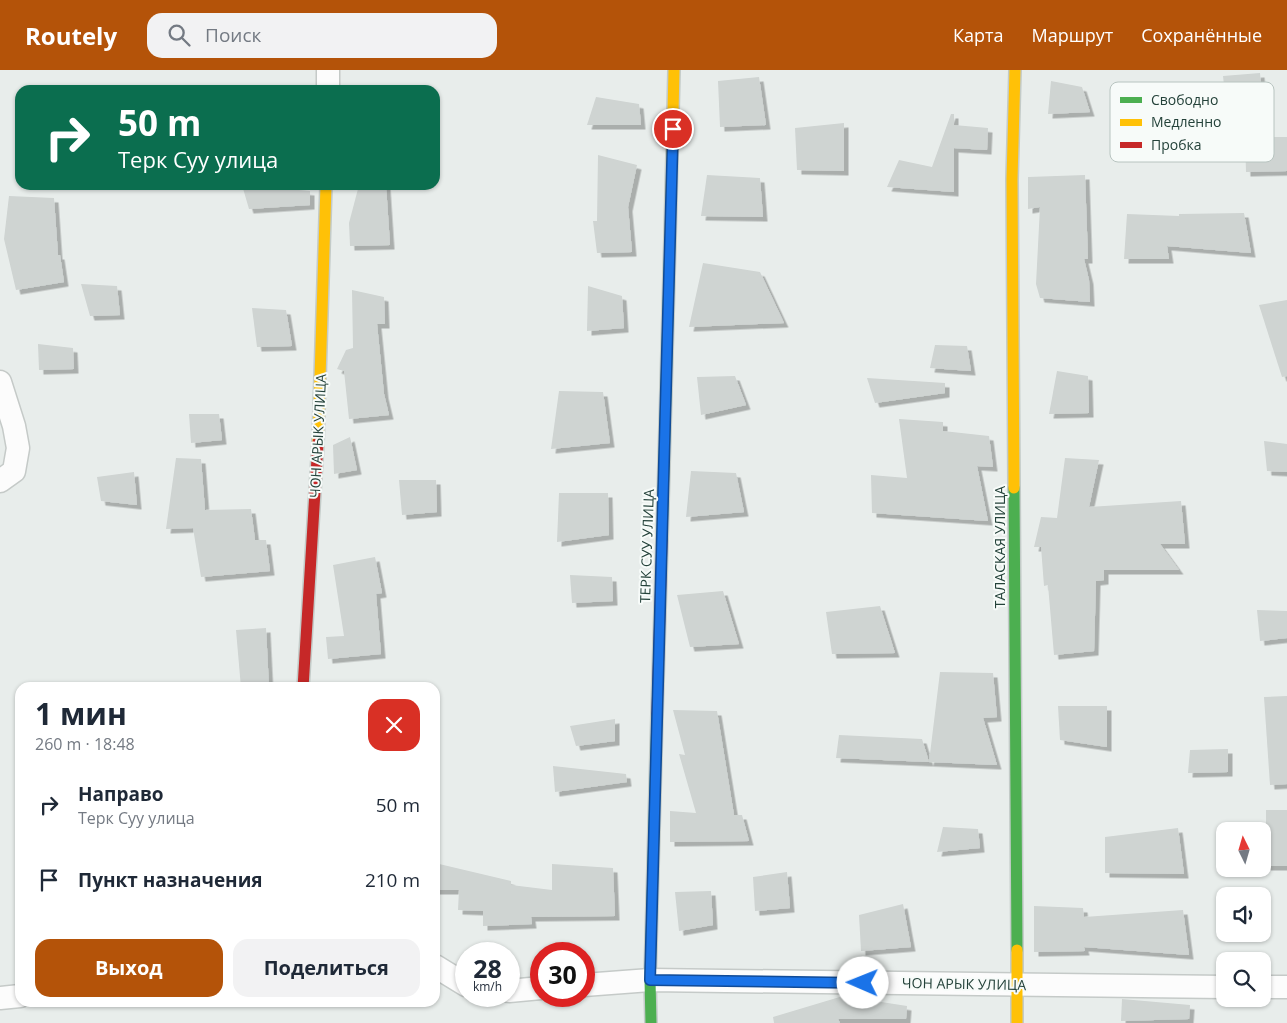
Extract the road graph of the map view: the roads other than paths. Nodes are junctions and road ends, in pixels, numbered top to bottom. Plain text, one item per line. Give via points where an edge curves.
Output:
1 (328, 70) edge
2 (674, 70) edge
3 (1015, 70) edge
4 (328, 85) edge
5 (326, 190) edge
6 (0, 382) edge
7 (7, 476) edge
8 (303, 682) edge
9 (440, 969) edge
10 (455, 978) edge
11 (650, 980) junction
12 (595, 984) edge
13 (1018, 985) junction
14 (1216, 987) edge
15 (1271, 987) edge
16 (1287, 987) edge
17 (15, 996) edge
18 (0, 998) edge
19 (652, 1023) edge
20 (1017, 1023) edge

1 - 4 street
2 - 11 street, ТЕРК СУУ УЛИЦА
3 - 13 street, ТАЛАСКАЯ УЛИЦА via 1012,189
5 - 8 street, ЧОН АРЫК УЛИЦА via 321,389
6 - 7 street via 18,448
9 - 10 street
11 - 12 street, ЧОН АРЫК УЛИЦА
11 - 13 street, ЧОН АРЫК УЛИЦА
11 - 19 street, ТЕРК СУУ УЛИЦА
13 - 14 street, ЧОН АРЫК УЛИЦА
13 - 20 street, ТАЛАСКАЯ УЛИЦА
15 - 16 street
17 - 18 street

